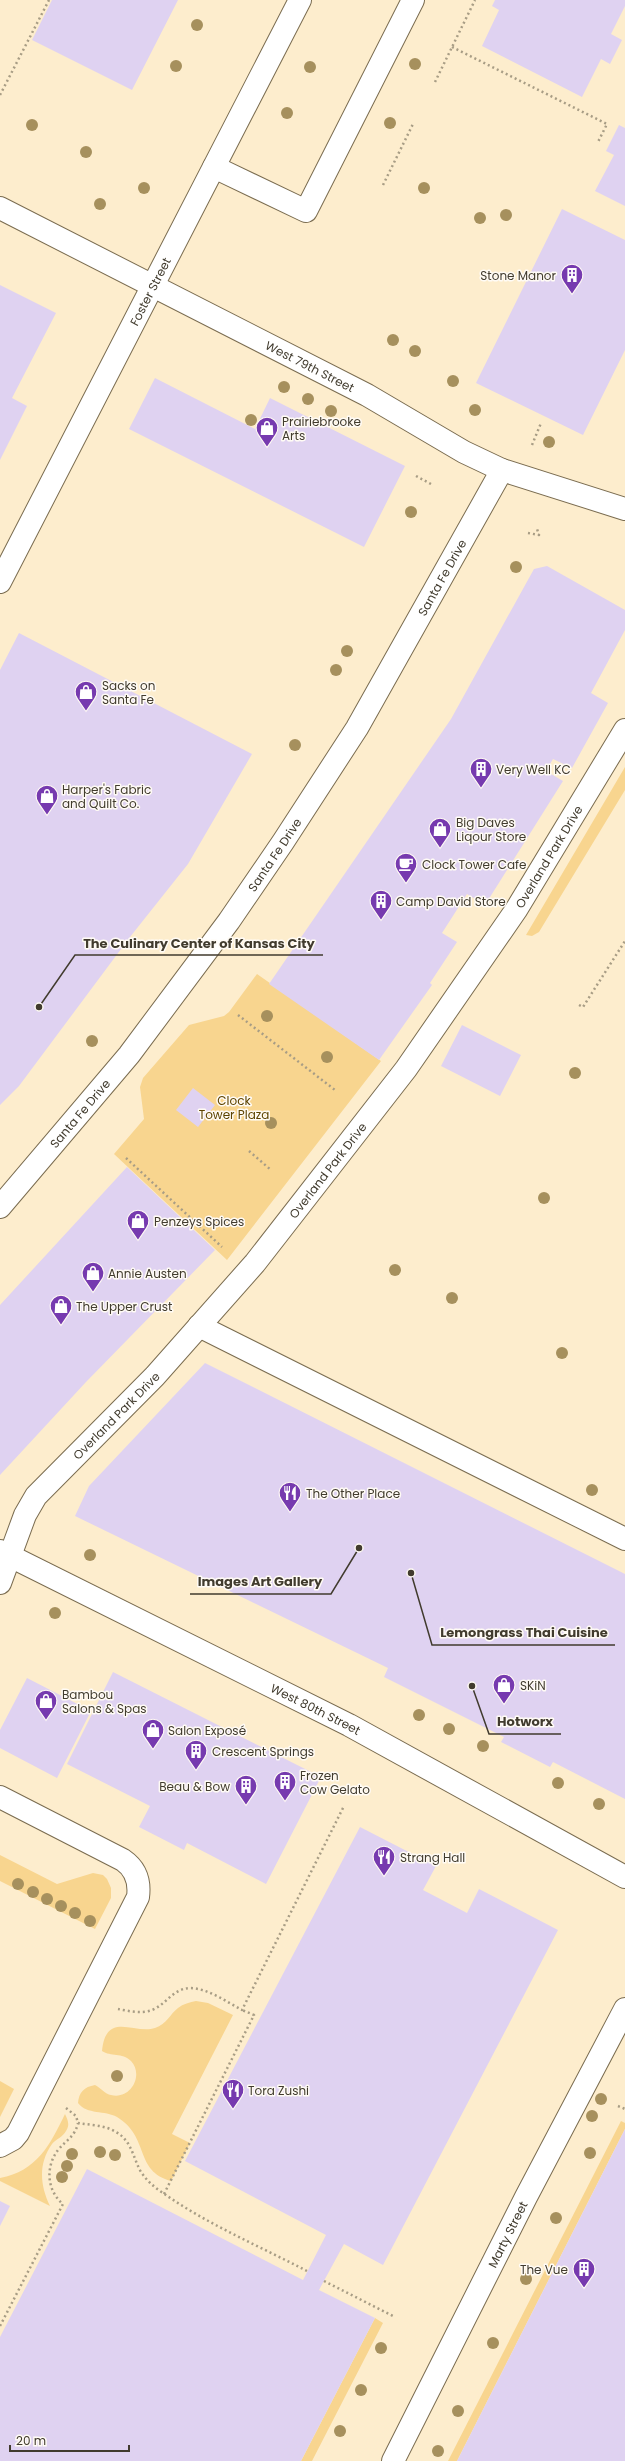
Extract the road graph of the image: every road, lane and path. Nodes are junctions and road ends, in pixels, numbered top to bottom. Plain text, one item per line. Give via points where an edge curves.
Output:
1 (49, 0) edge
2 (300, 0) edge
3 (413, 0) edge
4 (475, 0) edge
5 (452, 47) junction
6 (435, 82) dead end
7 (0, 95) edge
8 (413, 124) dead end
9 (598, 142) dead end
10 (214, 167) junction
11 (383, 185) dead end
12 (0, 208) edge
13 (152, 285) junction
14 (541, 423) dead end
15 (531, 448) dead end
16 (502, 470) junction
17 (416, 476) dead end
18 (431, 484) dead end
19 (625, 509) edge
20 (537, 529) dead end
21 (528, 533) dead end
22 (0, 582) edge
23 (625, 730) edge
24 (625, 941) edge
25 (579, 1005) dead end
26 (238, 1015) dead end
27 (335, 1090) dead end
28 (249, 1151) dead end
29 (126, 1158) dead end
30 (271, 1170) dead end
31 (0, 1207) edge
32 (222, 1247) dead end
33 (199, 1326) junction
34 (625, 1539) edge
35 (5, 1554) edge
36 (0, 1584) edge
37 (0, 1797) edge
38 (344, 1806) dead end
39 (625, 1877) edge
40 (114, 2008) dead end
41 (625, 2009) edge
42 (242, 2010) junction
43 (618, 2106) dead end
44 (64, 2107) dead end
45 (625, 2109) edge
46 (78, 2123) junction
47 (0, 2146) edge
48 (164, 2194) junction
49 (307, 2271) dead end
50 (324, 2281) dead end
51 (395, 2317) dead end
52 (0, 2326) edge
53 (393, 2461) edge

1 - 7 path
2 - 10 street, Foster Street
3 - 10 street via 306,211
4 - 5 path
5 - 6 path
5 - 9 path via 607,124
8 - 11 path
10 - 13 street, Foster Street
12 - 13 street, West 79th Street
13 - 16 street, West 79th Street via 367,395 464,452
13 - 22 street, Foster Street
14 - 15 path
16 - 19 street, West 79th Street
16 - 31 street, Santa Fe Drive via 357,728 283,842 229,921 128,1055
17 - 18 path
20 - 21 path via 538,535
23 - 33 street, Overland Park Drive via 516,910 406,1069 255,1263
24 - 25 path via 583,1007
26 - 27 path
28 - 30 path
29 - 32 path
33 - 34 street
33 - 35 street, Overland Park Drive via 155,1376 36,1496
35 - 36 street, Overland Park Drive
35 - 39 street, West 80th Street via 349,1725
37 - 47 street via 123,1860 135,1873 139,1889 131,1911 18,2133
38 - 42 path
40 - 42 path via 152,2010 179,1990 192,1988
41 - 53 street, Marty Street via 526,2197
42 - 48 path via 254,2015
43 - 45 path
44 - 46 path via 76,2116
46 - 48 path via 108,2128 124,2138 129,2143 141,2172 149,2183
46 - 52 path via 74,2135 56,2152 51,2169 51,2190 63,2204
48 - 49 path via 188,2210
50 - 51 path

